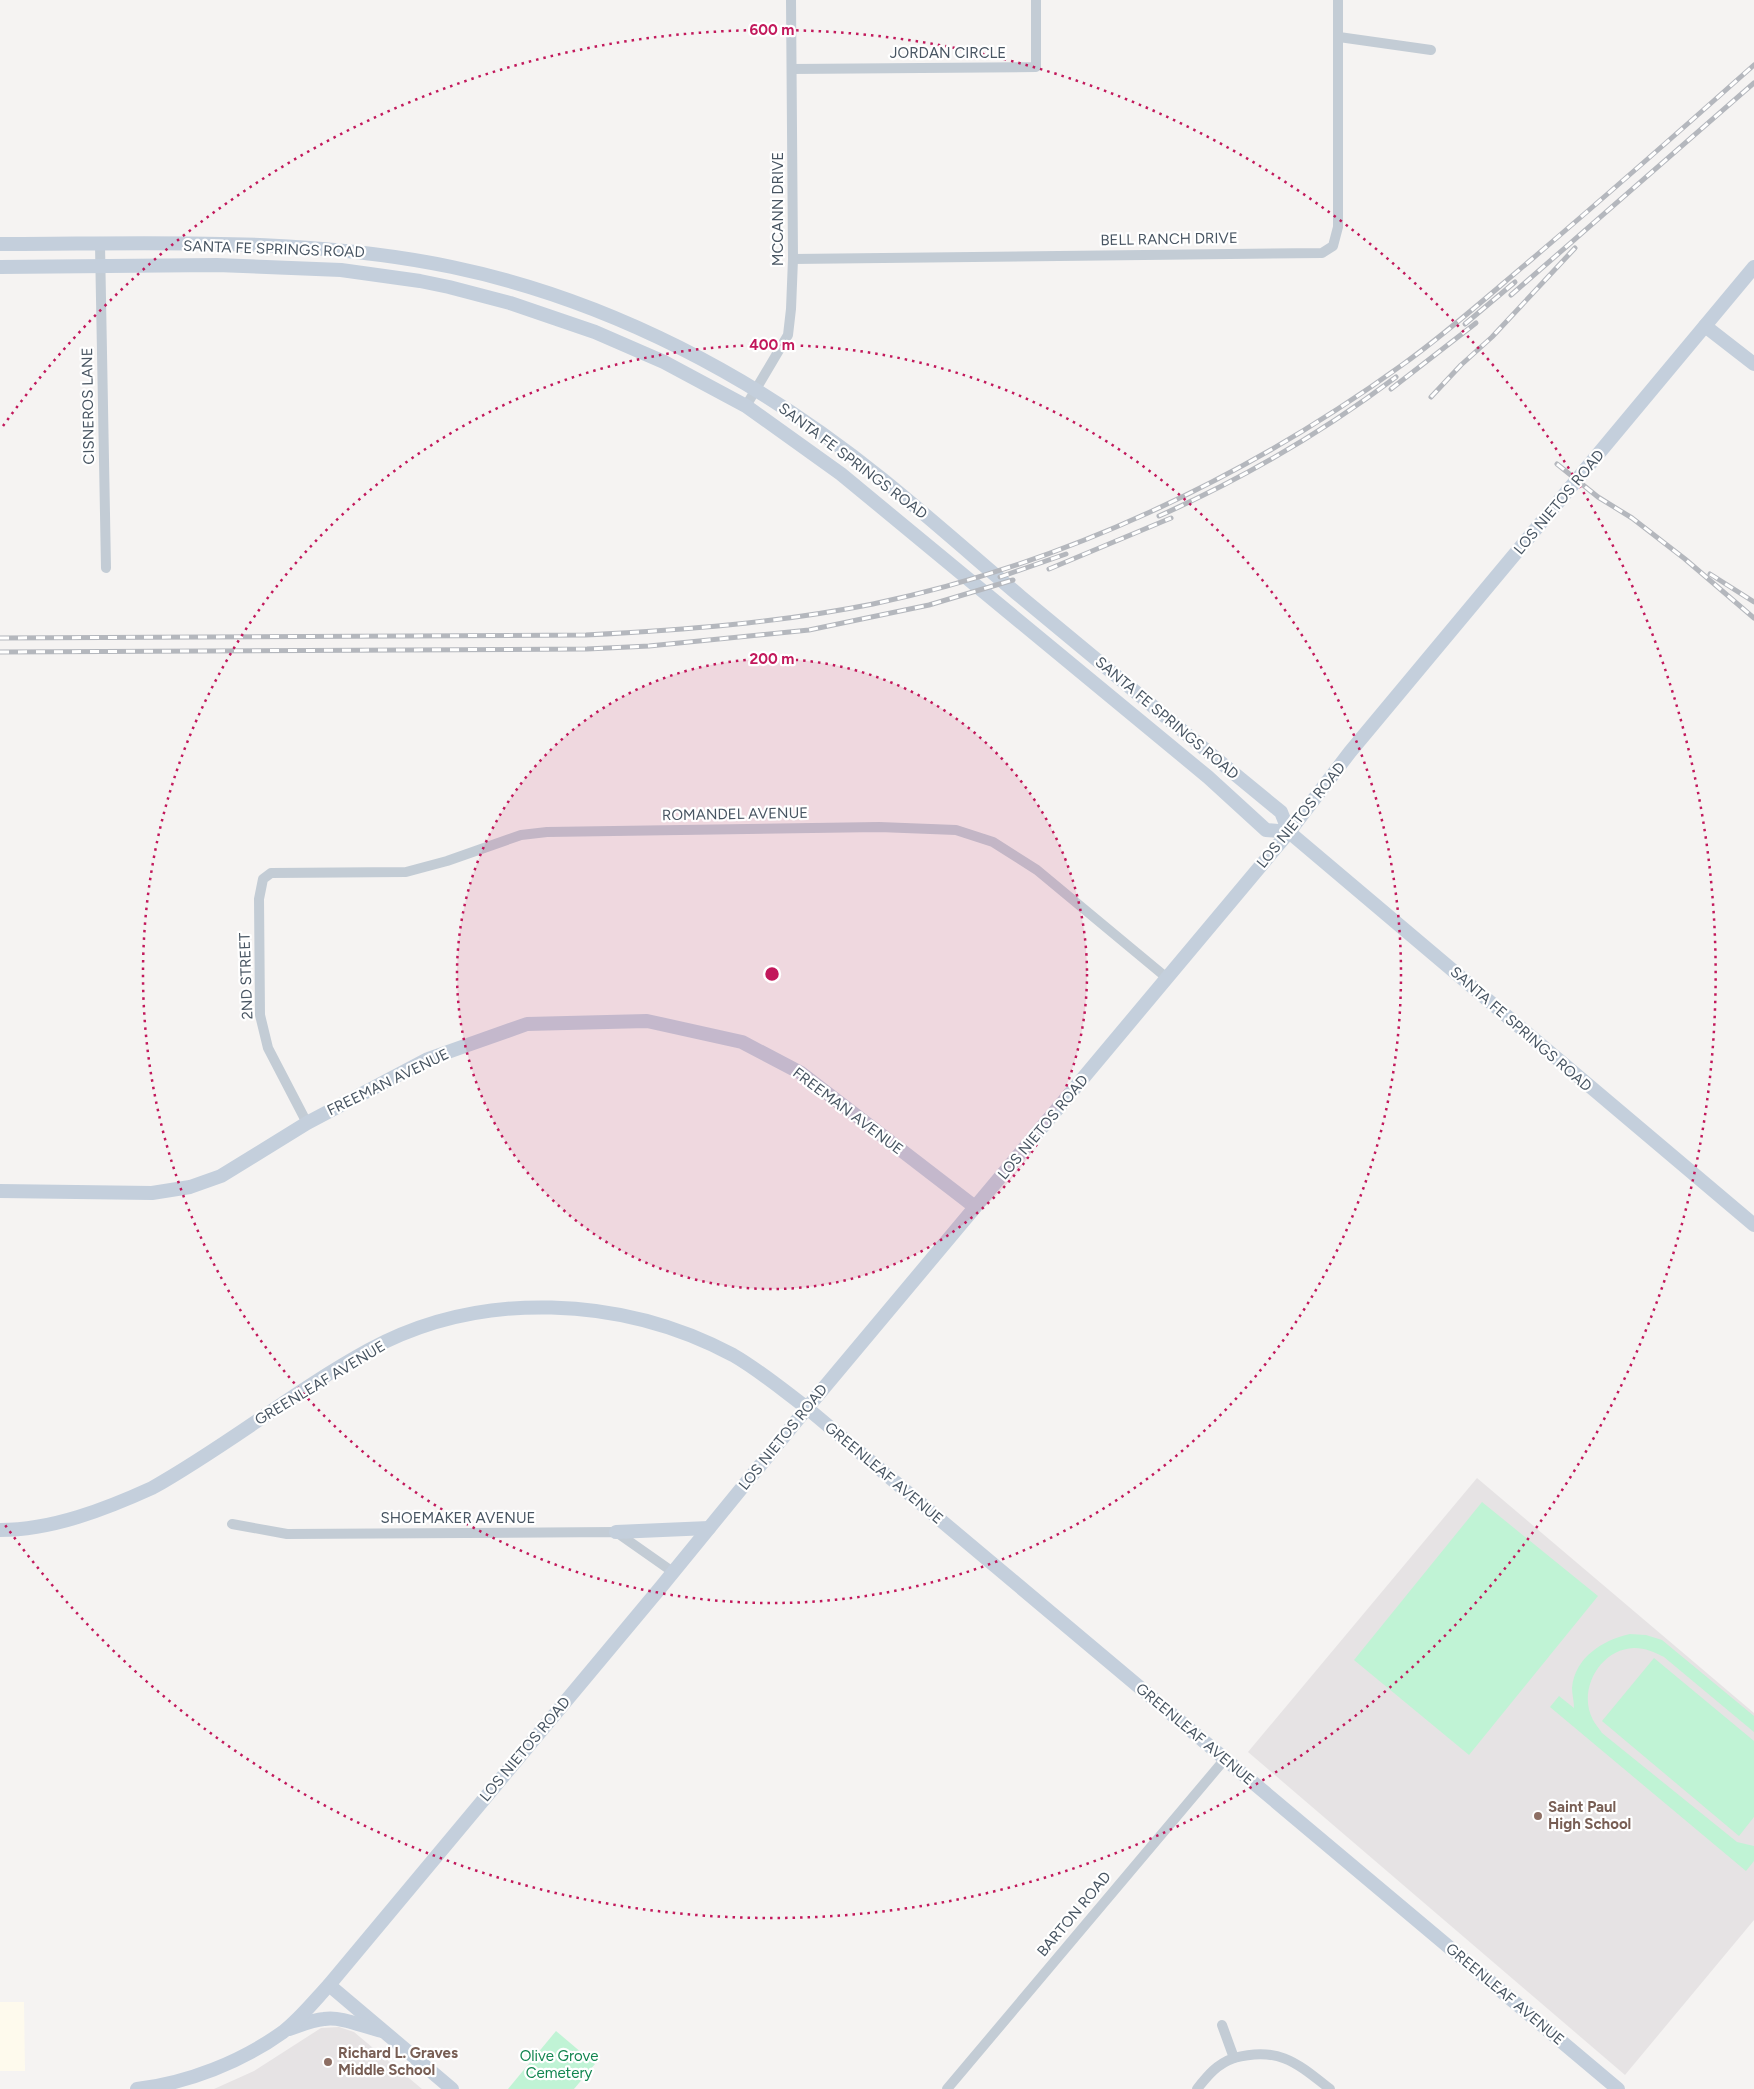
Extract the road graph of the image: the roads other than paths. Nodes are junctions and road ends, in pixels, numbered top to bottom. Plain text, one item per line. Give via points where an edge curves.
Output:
1 (791, 0) edge
2 (1036, 0) edge
3 (1338, 0) edge
4 (1339, 37) junction
5 (1431, 50) dead end
6 (792, 69) junction
7 (0, 244) edge
8 (100, 245) junction
9 (793, 259) junction
10 (1754, 266) edge
11 (0, 267) edge
12 (101, 267) junction
13 (1705, 326) junction
14 (1754, 364) edge
15 (756, 388) junction
16 (746, 406) junction
17 (106, 568) dead end
18 (1174, 724) junction
19 (1161, 738) junction
20 (1289, 832) junction
21 (263, 879) joint
22 (1168, 978) junction
23 (307, 1122) junction
24 (0, 1191) edge
25 (976, 1207) junction
26 (1754, 1225) edge
27 (807, 1408) junction
28 (232, 1524) dead end
29 (709, 1528) junction
30 (0, 1530) edge
31 (616, 1532) junction
32 (673, 1572) junction
33 (1224, 1759) junction
34 (330, 1985) junction
35 (1222, 2025) dead end
36 (284, 2031) junction
37 (384, 2032) junction
38 (1234, 2058) junction
39 (181, 2085) edge
40 (1615, 2088) edge
41 (137, 2089) edge
42 (452, 2089) edge
43 (947, 2089) edge
44 (1196, 2089) edge
45 (1330, 2089) edge

1 - 6 street, MCCANN DRIVE
2 - 6 street, JORDAN CIRCLE via 1036,68
3 - 4 street, BELL RANCH DRIVE
4 - 5 street
4 - 9 street, BELL RANCH DRIVE via 1338,227 1334,246 1322,252
6 - 9 street, MCCANN DRIVE
7 - 8 main road, SANTA FE SPRINGS ROAD
8 - 12 street, CISNEROS LANE
8 - 15 main road, SANTA FE SPRINGS ROAD via 323,248 455,267 560,297 640,329
9 - 15 street, MCCANN DRIVE via 788,335
10 - 13 main road, LOS NIETOS ROAD
11 - 12 main road, SANTA FE SPRINGS ROAD
12 - 16 main road, SANTA FE SPRINGS ROAD via 264,266 341,270 420,281 510,302 595,332 664,362
12 - 17 street, CISNEROS LANE
13 - 14 main road
13 - 20 main road, LOS NIETOS ROAD via 1350,752
15 - 16 street, MCCANN DRIVE
15 - 18 main road, SANTA FE SPRINGS ROAD via 881,478
16 - 19 main road, SANTA FE SPRINGS ROAD via 841,474
18 - 19 main road
18 - 20 main road, SANTA FE SPRINGS ROAD via 1281,812
19 - 20 main road, SANTA FE SPRINGS ROAD via 1266,830
20 - 22 main road, LOS NIETOS ROAD
20 - 26 main road, SANTA FE SPRINGS ROAD
21 - 22 street, ROMANDEL AVENUE via 271,873 286,871 406,872 447,862 521,835 547,832 879,826 956,830 993,842 1037,870
21 - 23 street, 2ND STREET via 259,898 260,1015 268,1048
22 - 25 main road, LOS NIETOS ROAD
23 - 24 main road, FREEMAN AVENUE via 221,1176 190,1187 152,1193
23 - 25 main road, FREEMAN AVENUE via 428,1059 527,1024 647,1021 742,1042 801,1073
25 - 27 main road, LOS NIETOS ROAD
27 - 29 main road, LOS NIETOS ROAD
27 - 30 main road, GREENLEAF AVENUE via 733,1356 669,1328 604,1312 558,1308 502,1309 438,1322 370,1349 172,1477 121,1502 70,1519
27 - 33 main road, GREENLEAF AVENUE
28 - 31 street, SHOEMAKER AVENUE via 286,1534
29 - 31 main road
29 - 32 main road, LOS NIETOS ROAD
31 - 32 street
32 - 34 main road, LOS NIETOS ROAD
33 - 40 main road, GREENLEAF AVENUE
33 - 43 street, BARTON ROAD
34 - 36 main road, LOS NIETOS ROAD
34 - 37 main road
35 - 38 street
36 - 37 main road via 326,2018
36 - 39 main road via 250,2052
37 - 42 main road
38 - 44 street via 1222,2062
38 - 45 street via 1255,2054 1287,2058
39 - 41 main road

